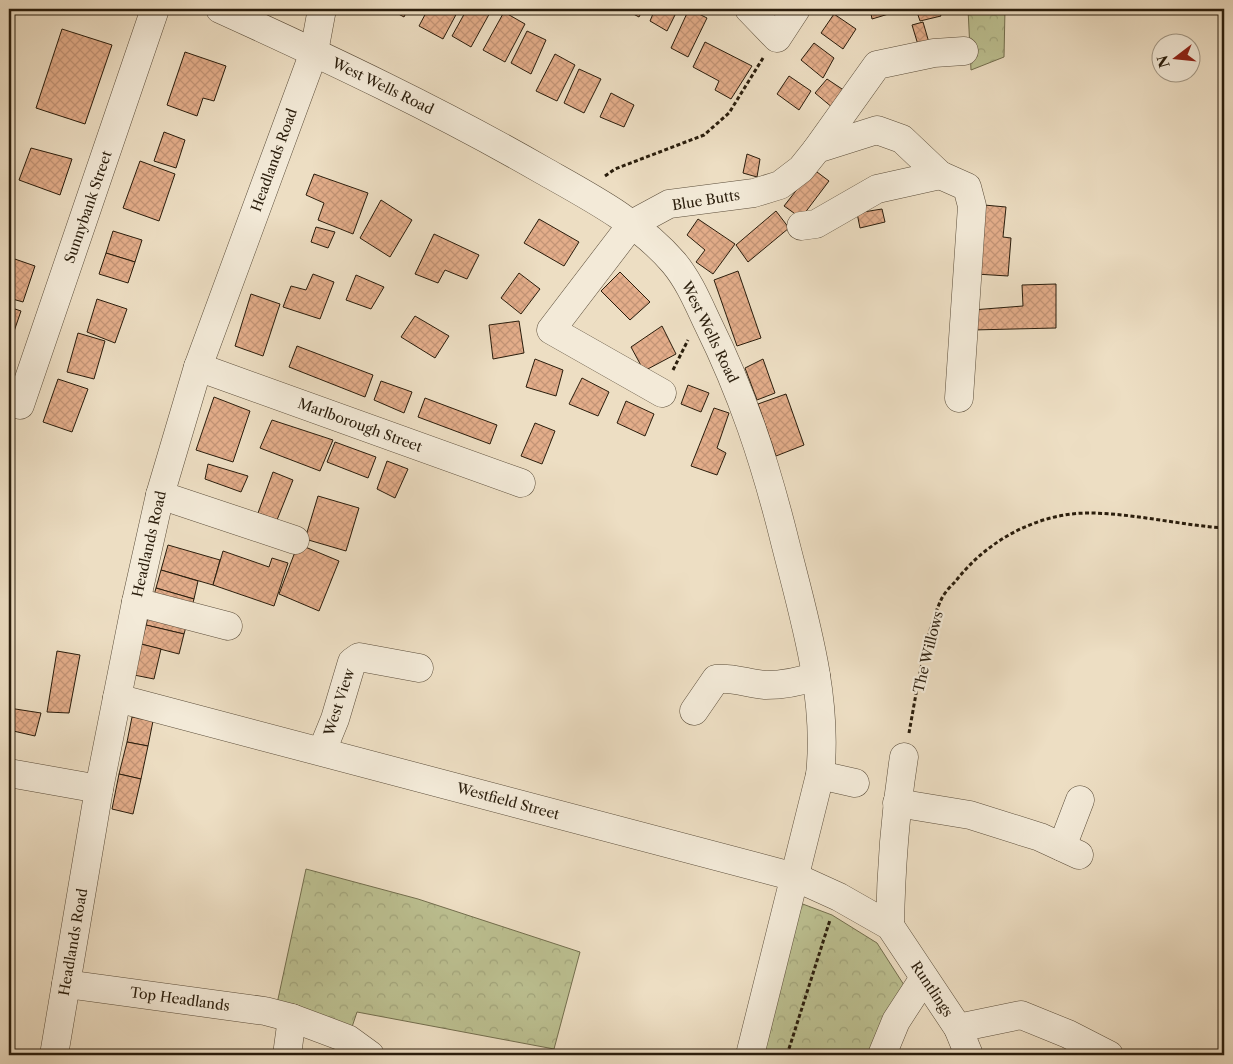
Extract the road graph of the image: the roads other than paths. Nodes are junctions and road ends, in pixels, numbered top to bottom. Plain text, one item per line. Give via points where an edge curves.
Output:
1 (155, 9) edge
2 (220, 9) edge
3 (322, 9) edge
4 (749, 9) edge
5 (796, 9) edge
6 (314, 52) junction
7 (964, 52) dead end
8 (817, 149) junction
9 (940, 175) junction
10 (632, 224) junction
11 (801, 226) dead end
12 (198, 367) junction
13 (662, 393) road end
14 (959, 398) dead end
15 (20, 405) dead end
16 (521, 483) dead end
17 (160, 495) junction
18 (295, 540) dead end
19 (136, 602) junction
20 (228, 626) dead end
21 (419, 668) dead end
22 (816, 676) junction
23 (118, 698) junction
24 (694, 711) dead end
25 (322, 751) junction
26 (904, 757) road end
27 (9, 773) edge
28 (820, 775) junction
29 (855, 783) dead end
30 (99, 789) junction
31 (1080, 800) dead end
32 (897, 803) junction
33 (795, 877) junction
34 (890, 926) junction
35 (924, 978) junction
36 (66, 984) junction
37 (292, 1018) junction
38 (958, 1028) junction
39 (54, 1055) edge
40 (287, 1055) edge
41 (370, 1055) edge
42 (750, 1055) edge
43 (882, 1055) edge
44 (969, 1055) edge
45 (1109, 1055) edge

1 - 15 street, Sunnybank Street
2 - 6 street, West Wells Road
3 - 6 street
4 - 5 street via 777,38
6 - 10 street, West Wells Road via 482,135
6 - 12 street, Headlands Road
7 - 8 street, Blue Butts via 934,52 877,65
8 - 9 street via 877,130 902,139
8 - 10 street, Blue Butts via 801,169 780,185 754,193 669,204
9 - 11 street via 877,189 816,224
9 - 14 street via 967,187 972,206
10 - 13 street via 551,330
10 - 22 street, West Wells Road via 674,263 690,285 729,367 757,438
12 - 16 street, Marlborough Street
12 - 17 street, Headlands Road
17 - 18 street
17 - 19 street, Headlands Road
19 - 20 street
19 - 23 street, Headlands Road
21 - 25 street, West View via 359,657 352,662
22 - 24 street via 765,685 730,678 716,679
22 - 28 street, West Wells Road via 824,745
23 - 25 street, Westfield Street
23 - 30 street, Headlands Road
25 - 33 street, Westfield Street
26 - 32 street
27 - 30 street
28 - 29 street
28 - 33 street, West Wells Road
30 - 36 street, Headlands Road
31 - 32 street via 1071,851 1040,837 970,815
32 - 34 street
33 - 34 street, Westfield Street
33 - 42 street, West Wells Road
34 - 35 street, Runtlings
35 - 38 street, Runtlings
35 - 43 street via 896,1022
36 - 37 street, Top Headlands via 265,1011
36 - 39 street, Headlands Road
37 - 40 street
37 - 41 street, Top Headlands via 348,1039
38 - 44 street, Runtlings
38 - 45 street via 1021,1014

